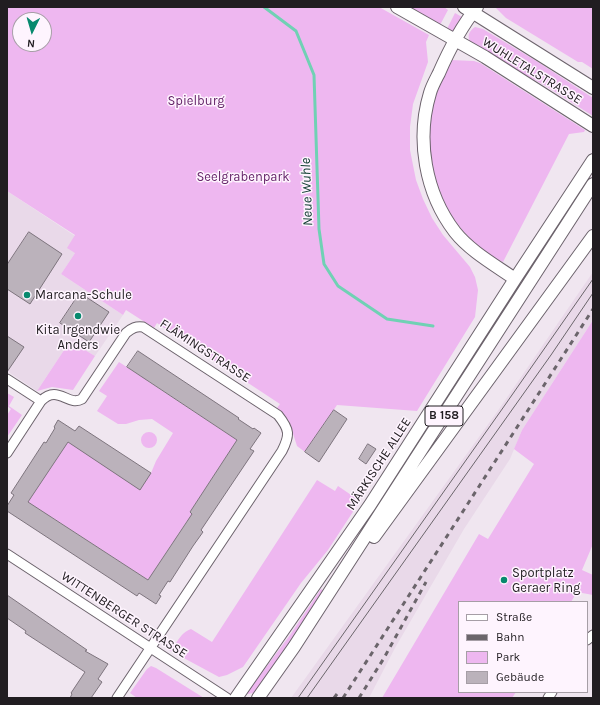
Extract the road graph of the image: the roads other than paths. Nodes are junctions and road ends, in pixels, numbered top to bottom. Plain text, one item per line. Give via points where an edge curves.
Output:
1 (397, 7) edge
2 (471, 9) edge
3 (455, 40) junction
4 (593, 88) edge
5 (593, 126) edge
6 (593, 160) edge
7 (593, 184) edge
8 (593, 236) edge
9 (515, 279) junction
10 (7, 379) edge
11 (41, 401) junction
12 (7, 453) edge
13 (7, 554) edge
14 (294, 647) junction
15 (150, 648) junction
16 (117, 698) edge
17 (227, 698) edge
18 (236, 698) edge
19 (258, 698) edge

1 - 3 main road, WUHLETALSTRASSE
2 - 3 main road, WUHLETALSTRASSE
2 - 4 main road, WUHLETALSTRASSE
3 - 5 main road, WUHLETALSTRASSE
3 - 9 main road via 430,92 424,125 426,169 436,200 456,233 474,250
6 - 9 main road, MÄRKISCHE ALLEE / B 158
7 - 14 main road, B 158
8 - 14 main road
9 - 18 main road, MÄRKISCHE ALLEE / B 158 via 370,505
10 - 11 street
11 - 12 street
11 - 15 street, FLÄMINGSTRASSE via 53,394 78,402 82,400 126,333 134,327 144,327 278,415 284,422 288,439 282,451
13 - 15 street, WITTENBERGER STRASSE
14 - 19 main road, B 158
15 - 16 street
15 - 17 street, WITTENBERGER STRASSE

